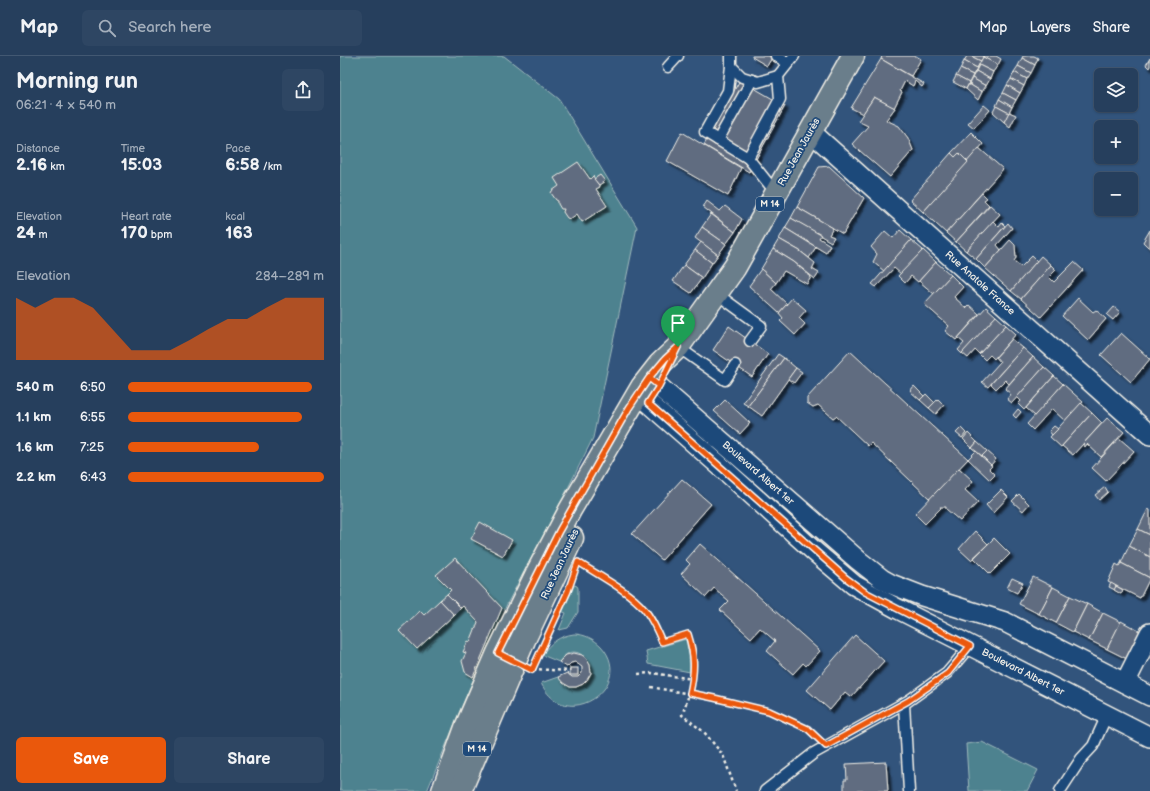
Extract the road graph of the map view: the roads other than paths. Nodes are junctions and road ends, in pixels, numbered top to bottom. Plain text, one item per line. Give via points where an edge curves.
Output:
1 (678, 56) edge
2 (776, 56) edge
3 (853, 56) edge
4 (791, 59) edge
5 (731, 61) edge
6 (668, 67) dead end
7 (778, 76) junction
8 (752, 80) junction
9 (810, 131) junction
10 (718, 140) junction
11 (748, 158) junction
12 (776, 193) junction
13 (716, 294) junction
14 (750, 341) dead end
15 (678, 347) junction
16 (735, 365) dead end
17 (648, 390) junction
18 (1150, 435) edge
19 (1150, 634) edge
20 (970, 646) junction
21 (1125, 683) junction
22 (1150, 696) edge
23 (904, 704) junction
24 (1107, 715) junction
25 (1150, 737) edge
26 (443, 791) edge
27 (460, 791) edge
28 (765, 791) edge
29 (909, 791) edge
30 (1060, 791) edge

1 - 6 lane
2 - 4 lane
3 - 9 main road, Rue Jean Jaurès / M 14
4 - 7 lane
5 - 8 lane via 742,77
5 - 10 lane via 728,91 705,132
7 - 8 lane via 758,82
7 - 11 lane via 780,99
8 - 10 lane
9 - 12 main road, Rue Jean Jaurès / M 14
9 - 18 street, Rue Anatole France
10 - 11 lane
11 - 12 lane
12 - 13 main road, Rue Jean Jaurès / M 14
13 - 14 lane via 761,326
13 - 15 main road, Rue Jean Jaurès / M 14
15 - 16 lane via 725,380
15 - 17 main road, Rue Jean Jaurès / M 14 via 665,359
17 - 20 street, Boulevard Albert 1er via 846,578 865,592
17 - 21 street, Boulevard Albert 1er via 882,579 915,594 1005,622
17 - 26 main road, Rue Jean Jaurès / M 14 via 563,524 518,612 478,699
17 - 27 main road, Rue Jean Jaurès / M 14 via 626,438 576,529 528,664
19 - 21 street
20 - 23 lane via 948,673
20 - 24 street, Boulevard Albert 1er
21 - 22 street, Boulevard Albert 1er
23 - 28 lane via 814,752
23 - 29 lane
24 - 25 street, Boulevard Albert 1er
24 - 30 lane via 1093,746 1080,759

